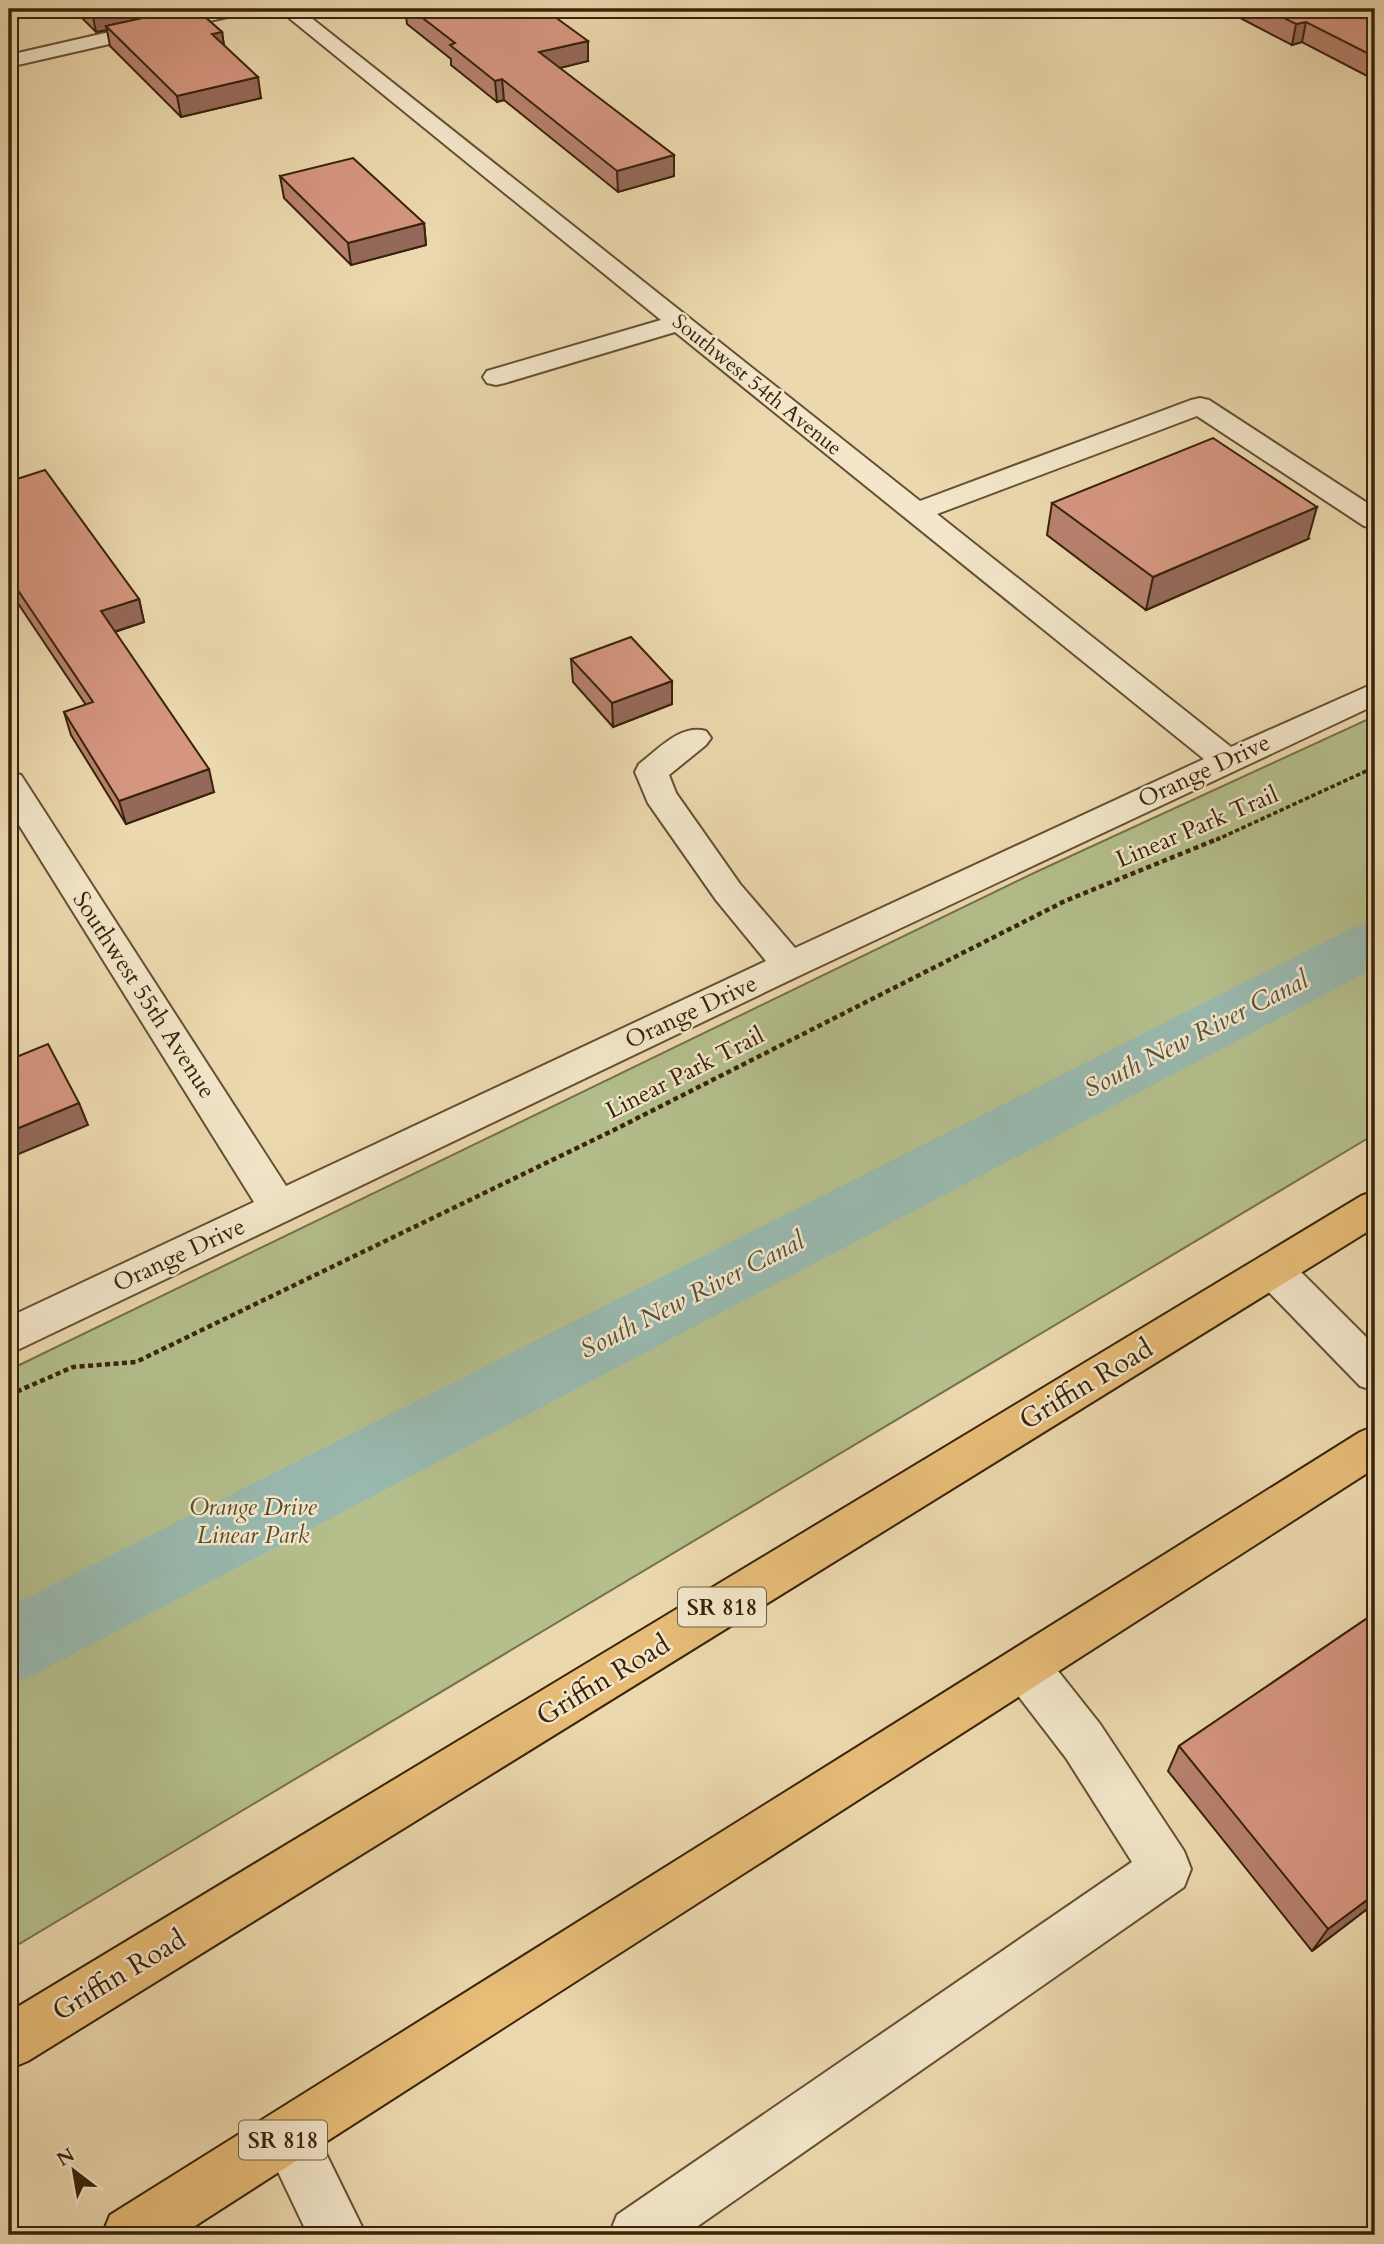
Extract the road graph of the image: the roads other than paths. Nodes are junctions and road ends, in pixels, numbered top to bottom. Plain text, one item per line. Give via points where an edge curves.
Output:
1 (236, 9) edge
2 (288, 9) edge
3 (9, 61) edge
4 (679, 323) junction
5 (496, 377) dead end
6 (916, 512) junction
7 (1374, 520) edge
8 (1375, 693) edge
9 (695, 738) dead end
10 (1227, 761) junction
11 (9, 783) edge
12 (790, 965) junction
13 (1375, 1207) edge
14 (279, 1208) junction
15 (1273, 1270) junction
16 (9, 1336) edge
17 (1375, 1373) edge
18 (1375, 1445) edge
19 (1026, 1668) junction
20 (9, 2042) edge
21 (289, 2136) junction
22 (130, 2235) edge
23 (338, 2235) edge
24 (637, 2235) edge

1 - 3 street
2 - 4 street, Southwest 54th Avenue
4 - 5 street
4 - 6 street, Southwest 54th Avenue
6 - 7 street via 1199,406
6 - 10 street, Southwest 54th Avenue
8 - 10 street, Orange Drive
9 - 12 street via 651,772 660,795 728,892
10 - 12 street, Orange Drive
11 - 14 street, Southwest 55th Avenue
12 - 14 street, Orange Drive
13 - 15 main road, Griffin Road / SR 818
14 - 16 street, Orange Drive
15 - 17 street
15 - 20 main road, Griffin Road / SR 818
18 - 19 main road, SR 818
19 - 21 main road, SR 818
19 - 24 street via 1083,1741 1166,1869
21 - 22 main road, SR 818
21 - 23 street

